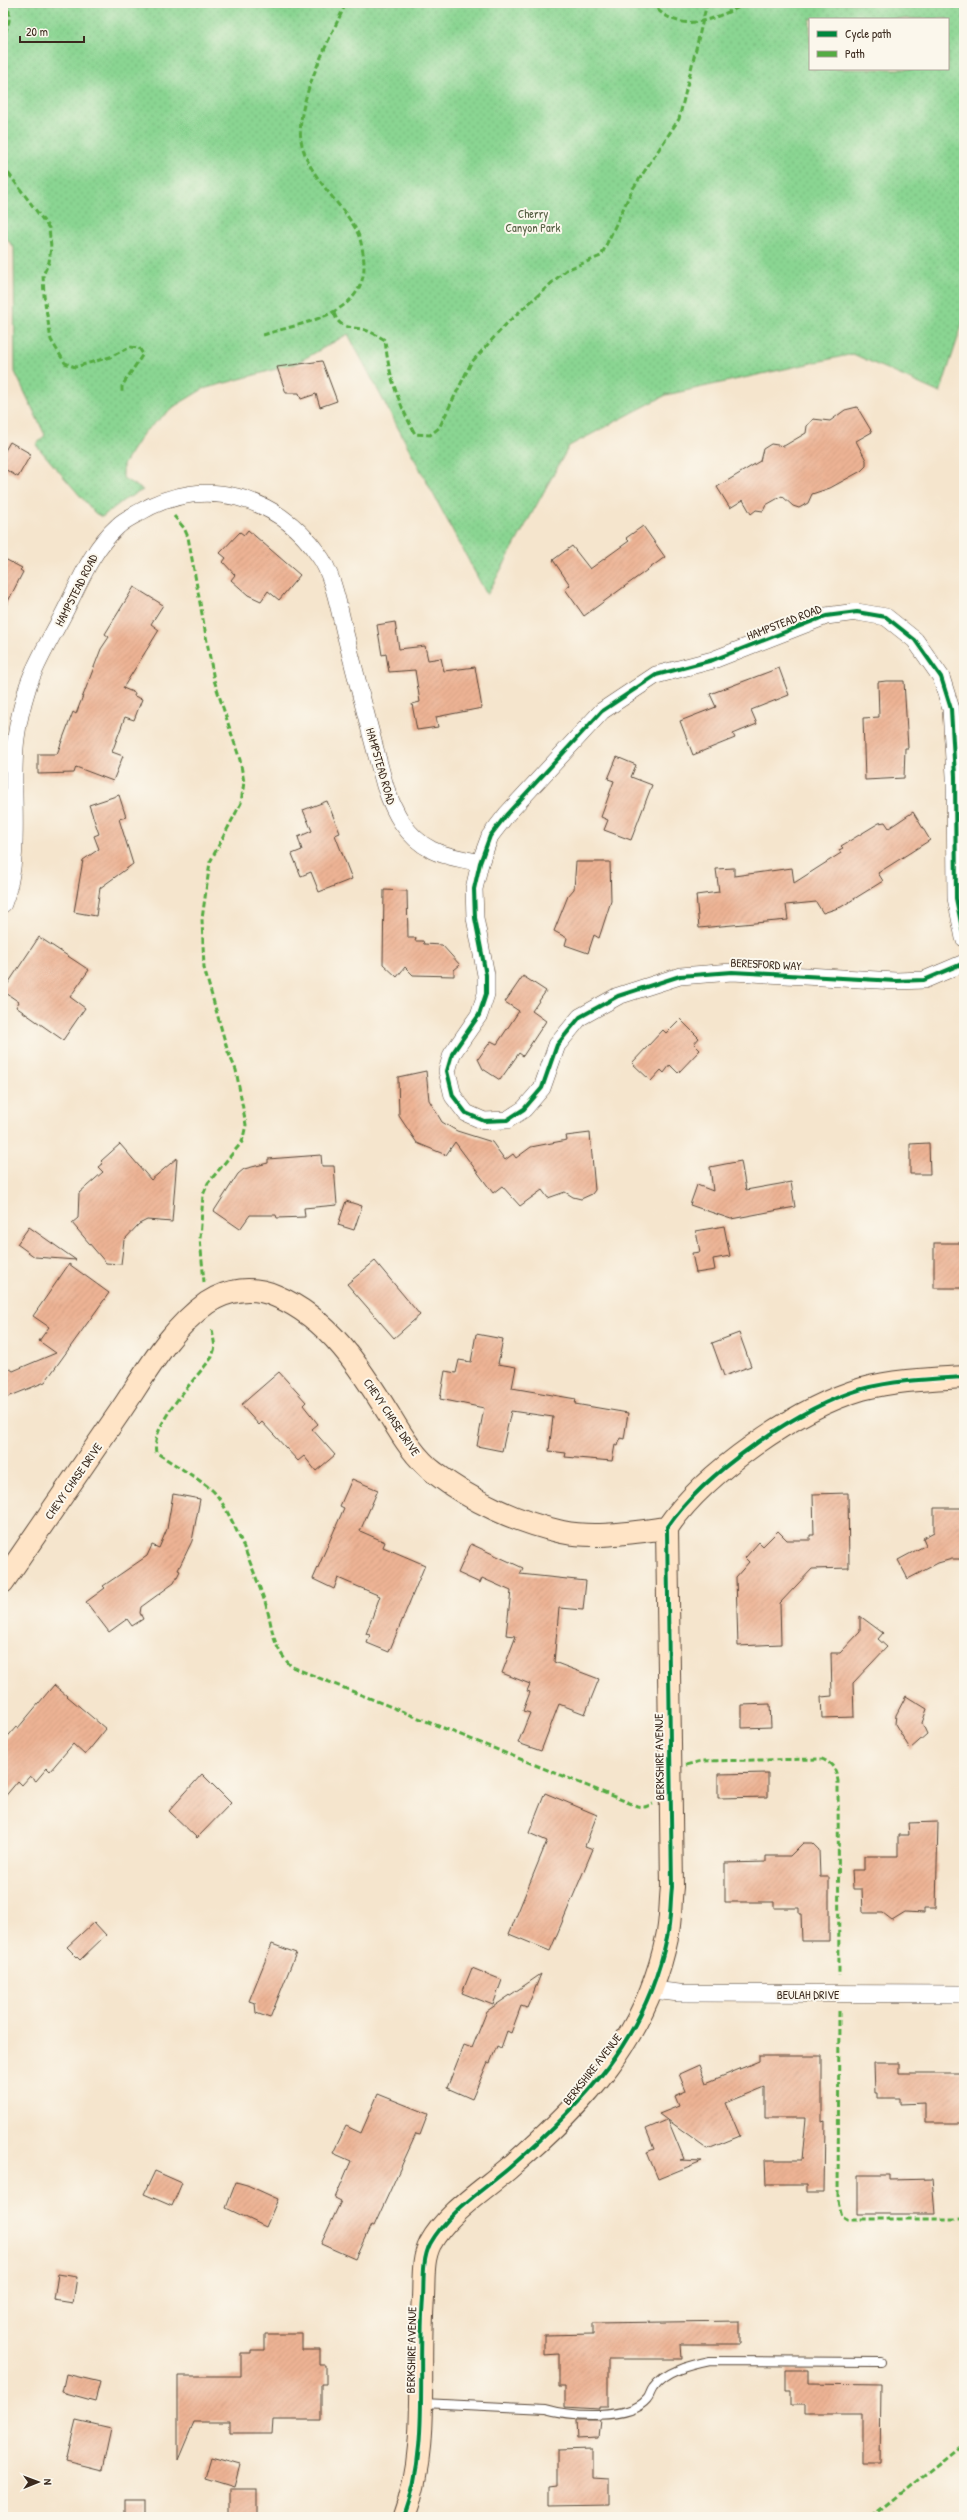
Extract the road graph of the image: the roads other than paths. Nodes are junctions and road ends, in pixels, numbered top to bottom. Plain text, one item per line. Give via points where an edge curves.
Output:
1 (480, 863) junction
2 (3, 904) edge
3 (964, 938) edge
4 (964, 963) edge
5 (964, 1377) edge
6 (667, 1528) junction
7 (3, 1582) edge
8 (653, 1990) junction
9 (964, 1994) edge
10 (881, 2362) dead end
11 (420, 2403) junction
12 (404, 2517) edge

1 - 2 street, HAMPSTEAD ROAD via 432,850 409,832 394,812 334,592 320,555 280,515 252,501 225,495 195,493 174,496 156,503 118,524 94,552 44,652 29,685 16,738 13,841 9,890
1 - 3 street, HAMPSTEAD ROAD via 490,836 507,814 602,710 656,675 713,660 826,616 858,612 886,617 914,640 941,677 951,709 955,776 956,898
1 - 4 street, BERESFORD WAY via 474,889 475,918 486,975 486,994 479,1015 452,1054 447,1071 453,1096 466,1113 484,1121 507,1120 524,1109 542,1088 558,1045 580,1017 618,996 673,978 732,972 896,981 924,980
5 - 6 main road via 901,1381 862,1389 821,1405 778,1429 731,1463 679,1510
6 - 7 main road, CHEVY CHASE DRIVE via 601,1534 564,1532 492,1508 471,1497 433,1472 417,1456 366,1378 320,1322 293,1302 265,1291 243,1290 226,1293 208,1303 171,1338
6 - 8 main road, BERKSHIRE AVENUE via 672,1887 667,1936
8 - 9 street, BEULAH DRIVE via 679,1993
8 - 11 main road, BERKSHIRE AVENUE via 636,2027 608,2067 565,2118 464,2206 431,2242 426,2254 421,2322
10 - 11 lane via 710,2361 691,2365 660,2380 647,2400 638,2406 599,2415 560,2414 546,2409
11 - 12 main road, BERKSHIRE AVENUE via 417,2474

